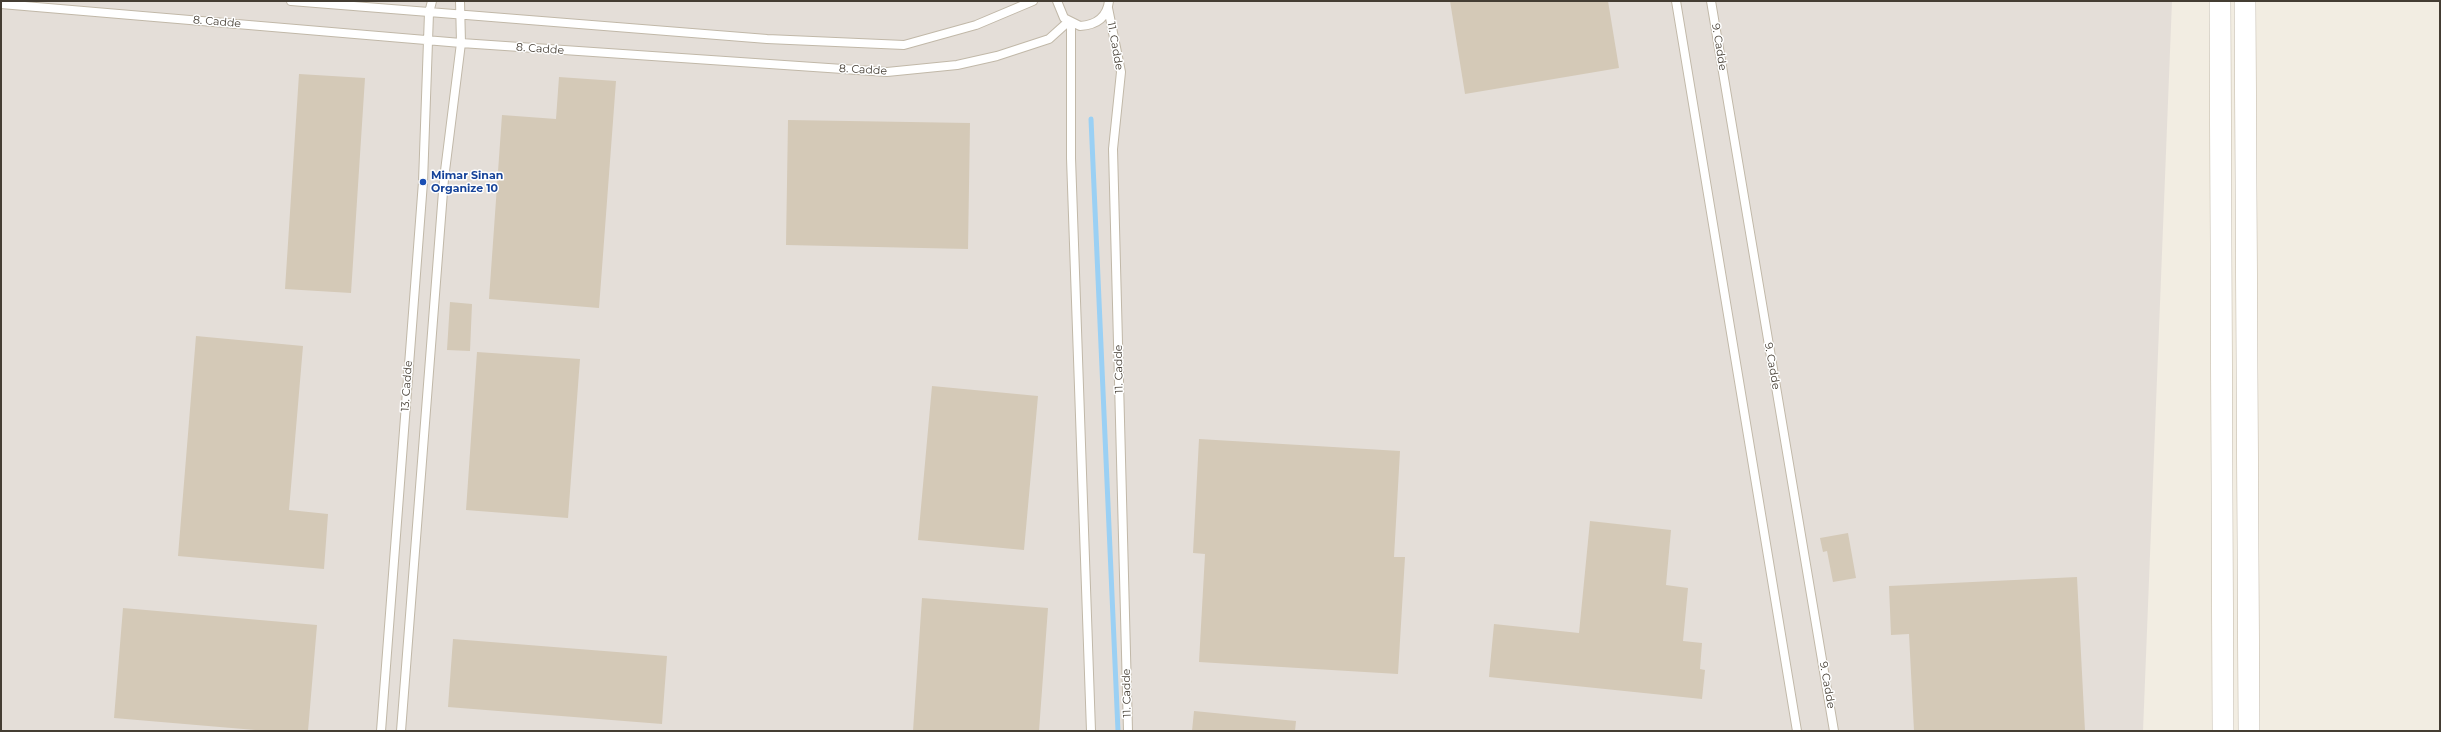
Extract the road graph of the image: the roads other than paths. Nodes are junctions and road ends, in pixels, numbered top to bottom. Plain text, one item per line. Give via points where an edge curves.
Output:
1 (290, 1) edge
2 (432, 1) edge
3 (460, 1) edge
4 (1033, 1) edge
5 (1057, 1) edge
6 (1676, 1) edge
7 (1711, 1) edge
8 (2220, 1) edge
9 (2245, 1) edge
10 (1, 4) edge
11 (1109, 4) edge
12 (429, 12) junction
13 (462, 15) junction
14 (1070, 23) junction
15 (428, 41) junction
16 (461, 44) junction
17 (380, 731) edge
18 (401, 731) edge
19 (1091, 731) edge
20 (1128, 731) edge
21 (1796, 731) edge
22 (1834, 731) edge
23 (2223, 731) edge
24 (2249, 731) edge

1 - 12 lane
2 - 12 lane
3 - 13 lane
4 - 13 lane via 976,25 904,45 767,39
5 - 14 lane via 1059,10
6 - 21 lane
7 - 22 lane, 9. Cadde
8 - 23 street
9 - 24 street
10 - 15 lane, 8. Cadde
11 - 14 lane via 1098,22 1085,26
11 - 20 lane, 11. Cadde via 1121,72 1113,150
12 - 13 lane
12 - 15 lane, 13. Cadde
13 - 16 lane, 13. Cadde
14 - 16 lane, 8. Cadde via 1050,39 997,56 957,64 888,72
14 - 19 lane via 1071,158
15 - 16 lane, 8. Cadde
15 - 17 lane, 13. Cadde via 423,182
16 - 18 lane, 13. Cadde via 443,187

